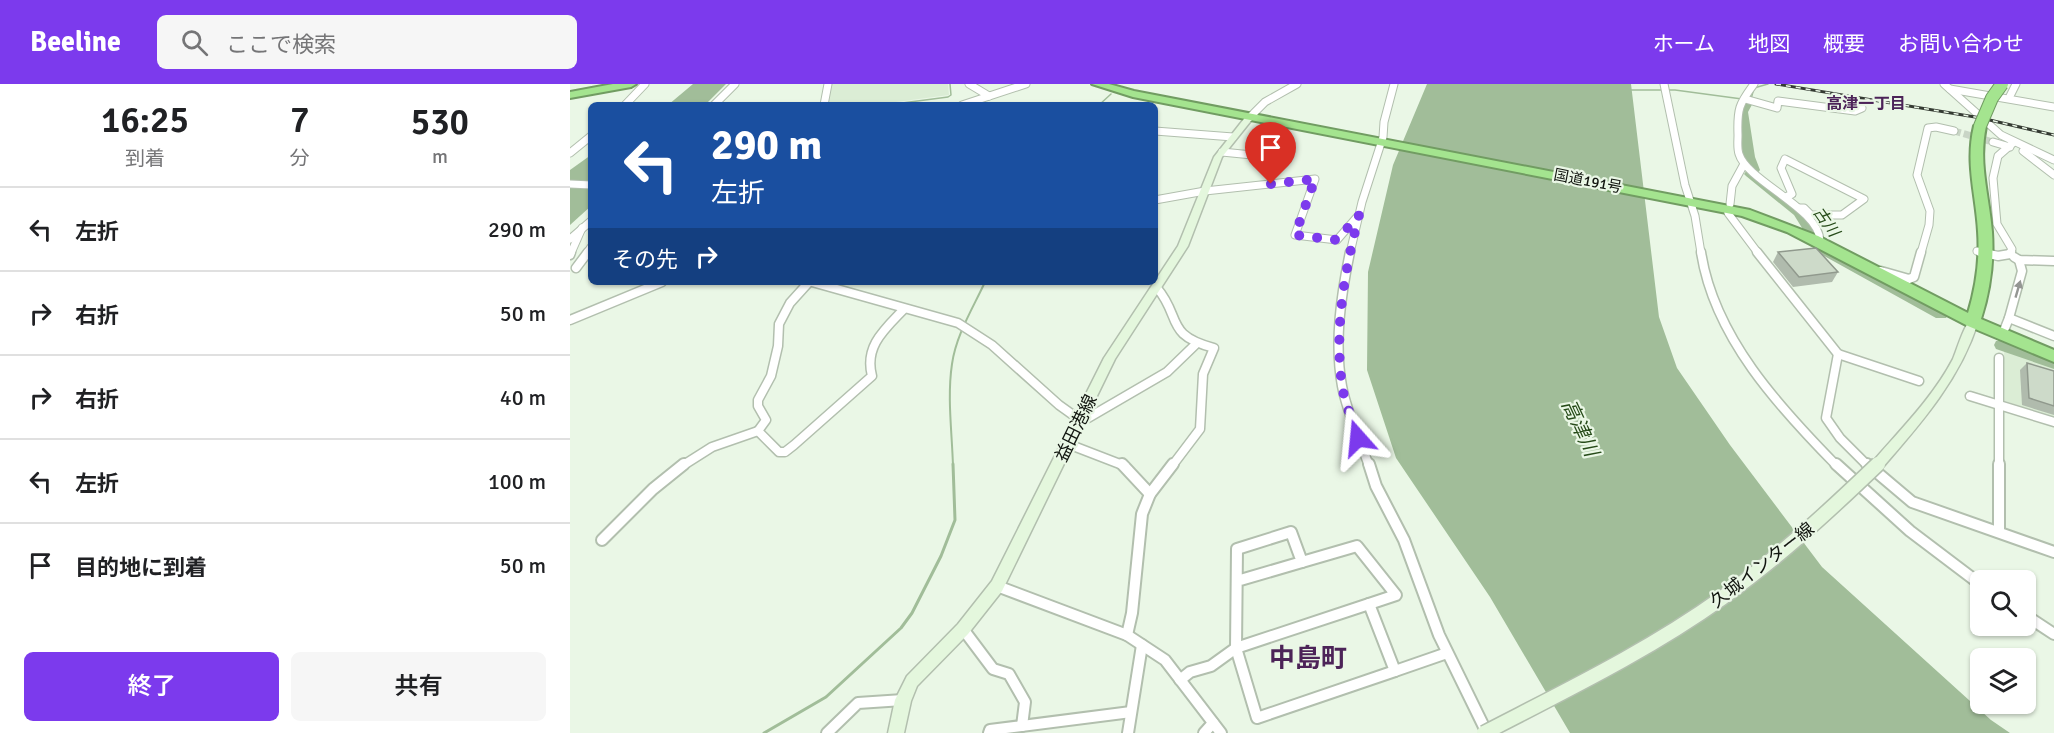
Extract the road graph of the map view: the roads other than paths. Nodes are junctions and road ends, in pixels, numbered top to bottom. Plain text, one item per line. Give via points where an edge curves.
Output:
1 (631, 84) edge
2 (645, 84) edge
3 (735, 84) edge
4 (828, 84) edge
5 (969, 84) edge
6 (1026, 84) edge
7 (1097, 84) edge
8 (1297, 84) edge
9 (1394, 84) edge
10 (1664, 84) edge
11 (1754, 84) edge
12 (1970, 84) edge
13 (1995, 84) edge
14 (2002, 84) edge
15 (2016, 84) edge
16 (1947, 86) edge
17 (1966, 91) junction
18 (570, 95) edge
19 (989, 96) junction
20 (2009, 98) junction
21 (1745, 99) junction
22 (628, 102) edge
23 (717, 102) edge
24 (825, 102) edge
25 (975, 102) edge
26 (2054, 107) edge
27 (1862, 108) dead end
28 (1250, 117) junction
29 (1976, 125) junction
30 (1158, 131) edge
31 (1954, 131) tunnel mouth
32 (1233, 137) junction
33 (588, 138) edge
34 (1382, 142) junction
35 (1993, 142) tunnel mouth
36 (2010, 144) junction
37 (1222, 152) junction
38 (570, 153) edge
39 (1262, 156) dead end
40 (2054, 160) edge
41 (1744, 164) junction
42 (2054, 175) edge
43 (570, 184) edge
44 (588, 185) edge
45 (1205, 191) junction
46 (1786, 197) junction
47 (1158, 199) edge
48 (1688, 201) junction
49 (1799, 208) junction
50 (1359, 215) junction
51 (588, 223) edge
52 (582, 228) junction
53 (570, 239) edge
54 (1820, 241) junction
55 (588, 252) edge
56 (1980, 252) junction
57 (2010, 254) junction
58 (570, 255) edge
59 (2019, 260) junction
60 (2054, 261) edge
61 (576, 268) dead end
62 (1872, 271) junction
63 (655, 285) edge
64 (808, 285) edge
65 (821, 285) edge
66 (1157, 288) junction
67 (904, 309) junction
68 (2009, 318) junction
69 (570, 320) edge
70 (1973, 322) junction
71 (2006, 328) dead end
72 (2054, 336) edge
73 (1196, 344) junction
74 (1838, 354) junction
75 (2054, 356) edge
76 (1999, 358) dead end
77 (1919, 381) dead end
78 (1970, 396) dead end
79 (2000, 405) junction
80 (1080, 420) junction
81 (2054, 422) edge
82 (758, 431) junction
83 (1068, 444) junction
84 (1150, 494) junction
85 (1999, 532) junction
86 (602, 540) dead end
87 (2054, 552) edge
88 (1302, 562) junction
89 (1970, 576) edge
90 (1237, 581) junction
91 (997, 586) junction
92 (1369, 604) junction
93 (2036, 622) edge
94 (963, 629) junction
95 (2054, 634) edge
96 (1127, 635) junction
97 (1142, 645) junction
98 (1236, 648) junction
99 (1447, 653) junction
100 (1395, 671) junction
101 (1180, 680) junction
102 (903, 700) junction
103 (1131, 712) junction
104 (1022, 726) junction
105 (1217, 728) edge
106 (827, 733) edge
107 (896, 733) edge
108 (989, 733) edge
109 (1128, 733) edge
110 (1204, 733) edge
111 (1485, 733) edge

1 - 18 highway
2 - 22 street
3 - 23 street
4 - 24 street
5 - 19 street
6 - 19 street
7 - 28 highway, 国道191号
8 - 28 street via 1267,101
9 - 34 street
10 - 48 street
11 - 21 street
12 - 17 street
13 - 29 highway via 1985,97
14 - 29 highway, bridge
15 - 20 street
16 - 17 street
16 - 36 street
17 - 20 street
19 - 25 street
20 - 26 street
21 - 27 street via 1777,108 1778,101 1855,111
21 - 41 street via 1737,114
28 - 32 main road, 益田港線
28 - 34 highway, 国道191号
29 - 56 highway via 1974,165 1985,230
30 - 32 street
31 - 62 street via 1928,128 1917,175 1930,211 1929,225 1914,276 1909,279
32 - 37 main road, 益田港線
33 - 38 street
34 - 48 highway, 国道191号
34 - 50 street
35 - 36 street
36 - 40 street
36 - 42 street
36 - 57 street via 1995,164 1994,197 1998,228 2011,245
37 - 39 street
37 - 45 main road, 益田港線
41 - 46 street
41 - 74 street via 1732,186 1730,218
43 - 44 street
45 - 47 street
45 - 50 street via 1315,179 1295,235 1337,240
45 - 66 main road, 益田港線 via 1183,246
46 - 49 street
46 - 49 street via 1792,194 1781,168 1785,159 1864,199 1842,215 1811,215
48 - 54 highway, 国道191号 via 1765,218
48 - 89 street via 1700,233 1710,290 1725,322 1772,393 1853,479 1906,527
49 - 54 street via 1820,235
50 - 99 street via 1343,284 1339,337 1342,387 1376,486 1404,540
51 - 52 street
52 - 53 street
52 - 58 street
54 - 62 highway, 国道191号
55 - 61 street
56 - 57 street
56 - 70 highway via 1978,306
57 - 59 street
59 - 60 street
68 -> 59 street via 2022,271
62 - 70 highway, 国道191号
63 - 69 street
64 - 82 street via 790,303 779,324 771,376 758,400 766,420
65 - 67 street
66 - 73 street via 1181,333
66 - 80 main road, 益田港線 via 1110,358
67 - 80 street via 958,323 992,345
67 - 82 street via 872,346 872,376 794,445 779,452
68 - 71 street
68 - 72 street
70 - 75 highway, 国道191号
70 - 111 main road, 久城インター線, bridge via 1947,381 1879,463 1807,532 1721,599 1619,663
73 - 80 street via 1167,372
73 - 84 street via 1215,348 1203,374 1200,429
74 - 77 street
74 - 85 street via 1826,418 1830,426 1902,496
76 - 79 street
78 - 79 street
79 - 81 street
79 - 85 street
80 - 83 main road, 益田港線
82 - 86 street via 724,443 678,468 645,494
83 - 84 street via 1124,465
83 - 91 main road, 益田港線
84 - 96 street via 1142,514
85 - 87 street
88 - 90 street
88 - 90 street via 1291,532 1237,549
88 - 92 street via 1357,546 1396,595
90 - 98 street
91 - 94 main road, 益田港線
91 - 96 street
92 - 98 street
92 - 100 street
93 - 95 street
94 - 102 main road, 益田港線 via 912,681
94 - 104 street via 993,669 1009,674 1025,702
96 - 97 street
97 - 101 street via 1165,660
97 - 103 street
98 - 100 street via 1257,718
98 - 101 street
99 - 100 street
99 - 111 street
101 - 105 street
102 - 106 street via 858,703
102 - 107 main road, 益田港線
103 - 104 street
103 - 109 street
104 - 108 street
105 - 110 street

